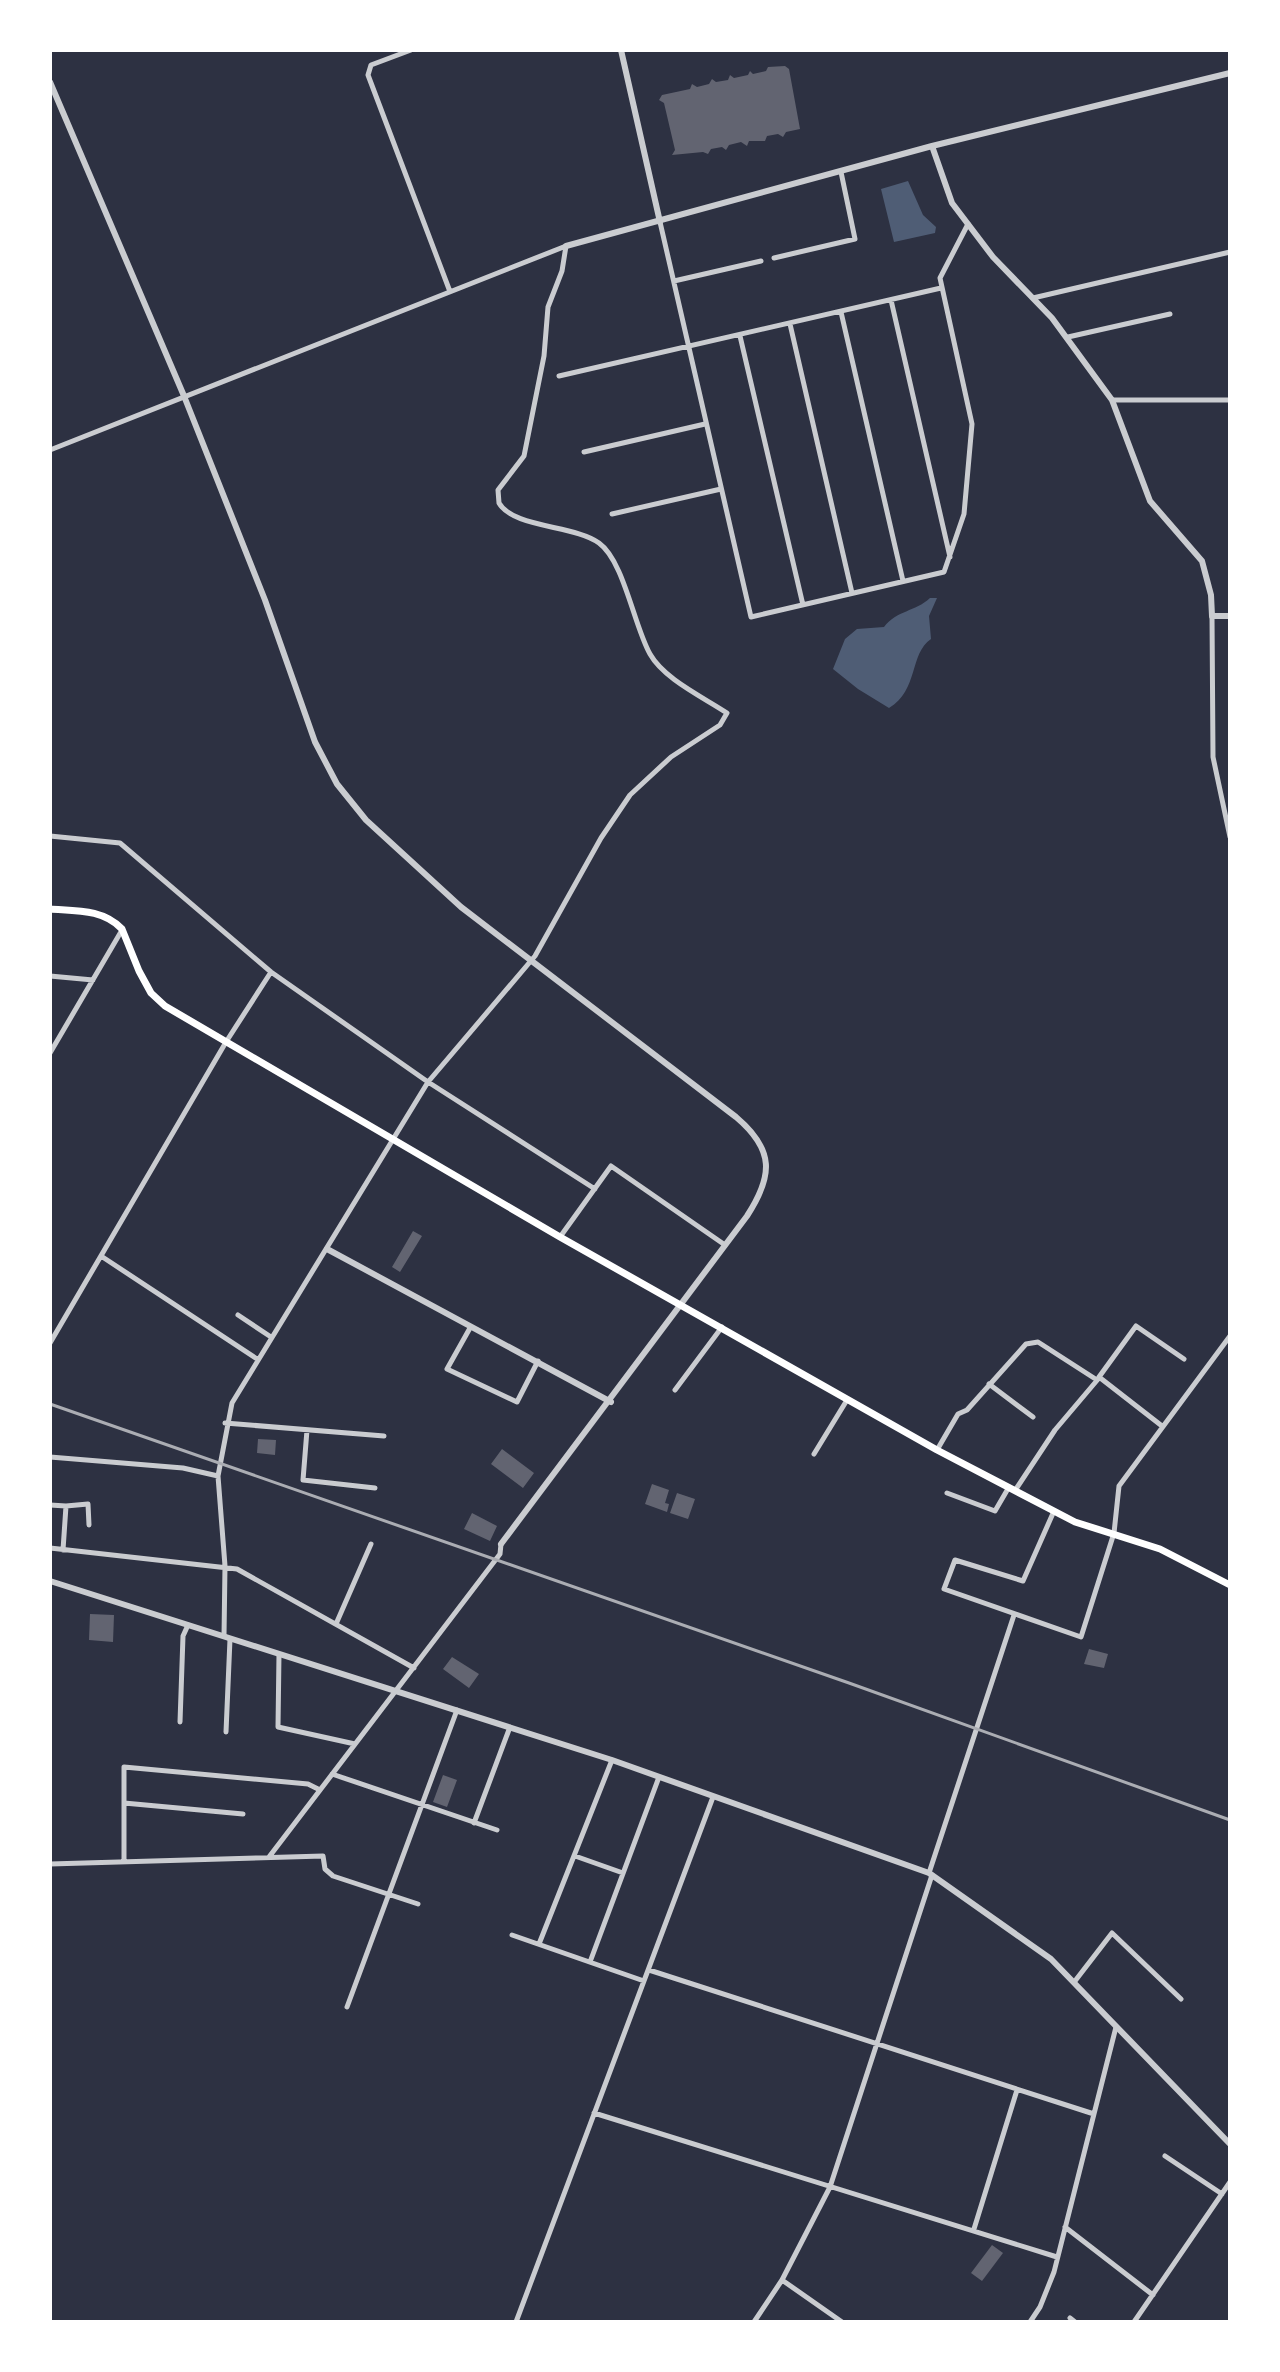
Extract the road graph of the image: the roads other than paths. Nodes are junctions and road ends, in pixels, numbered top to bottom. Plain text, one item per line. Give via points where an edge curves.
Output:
1 (411, 50) edge
2 (621, 50) edge
3 (1230, 73) edge
4 (50, 82) edge
5 (932, 146) junction
6 (841, 172) junction
7 (660, 222) junction
8 (968, 224) junction
9 (566, 246) junction
10 (1230, 252) edge
11 (774, 258) dead end
12 (761, 261) dead end
13 (674, 281) junction
14 (941, 288) junction
15 (449, 289) junction
16 (1033, 298) junction
17 (891, 300) junction
18 (841, 312) junction
19 (1170, 314) dead end
20 (790, 324) junction
21 (740, 336) junction
22 (1068, 337) junction
23 (688, 347) junction
24 (559, 376) dead end
25 (184, 396) junction
26 (1112, 400) junction
27 (1230, 400) edge
28 (705, 424) junction
29 (50, 450) edge
30 (584, 452) dead end
31 (721, 489) junction
32 (612, 514) dead end
33 (950, 558) junction
34 (903, 581) junction
35 (852, 593) junction
36 (803, 605) junction
37 (1212, 616) junction
38 (1230, 616) edge
39 (50, 836) edge
40 (1230, 837) edge
41 (50, 909) edge
42 (122, 929) junction
43 (530, 962) junction
44 (271, 972) junction
45 (50, 976) edge
46 (93, 980) junction
47 (226, 1042) junction
48 (50, 1053) edge
49 (428, 1082) junction
50 (394, 1140) junction
51 (595, 1189) junction
52 (560, 1237) junction
53 (725, 1245) junction
54 (327, 1249) junction
55 (101, 1256) junction
56 (681, 1305) junction
57 (238, 1315) dead end
58 (722, 1327) junction
59 (470, 1328) junction
60 (1230, 1336) edge
61 (271, 1337) junction
62 (50, 1343) edge
63 (257, 1359) junction
64 (1184, 1359) dead end
65 (538, 1361) junction
66 (1098, 1378) junction
67 (989, 1384) junction
68 (675, 1390) dead end
69 (847, 1400) junction
70 (611, 1402) junction
71 (1033, 1417) dead end
72 (225, 1423) junction
73 (1162, 1426) junction
74 (307, 1430) junction
75 (384, 1436) dead end
76 (937, 1450) junction
77 (814, 1454) dead end
78 (50, 1457) edge
79 (218, 1476) junction
80 (1013, 1487) junction
81 (375, 1488) dead end
82 (947, 1493) dead end
83 (50, 1505) edge
84 (66, 1506) junction
85 (1054, 1511) junction
86 (89, 1525) dead end
87 (1114, 1533) junction
88 (371, 1544) dead end
89 (501, 1544) joint
90 (50, 1548) edge
91 (63, 1550) junction
92 (225, 1566) junction
93 (50, 1581) edge
94 (1230, 1585) edge
95 (1014, 1615) junction
96 (336, 1624) junction
97 (188, 1625) junction
98 (227, 1637) junction
99 (279, 1654) junction
100 (414, 1668) junction
101 (396, 1690) junction
102 (458, 1709) junction
103 (180, 1722) dead end
104 (510, 1727) junction
105 (226, 1732) dead end
106 (355, 1744) junction
107 (612, 1760) junction
108 (332, 1774) junction
109 (659, 1777) junction
110 (320, 1790) junction
111 (713, 1797) junction
112 (124, 1803) junction
113 (421, 1805) junction
114 (243, 1814) dead end
115 (474, 1823) junction
116 (497, 1830) dead end
117 (575, 1856) junction
118 (269, 1857) junction
119 (124, 1862) junction
120 (50, 1864) edge
121 (623, 1873) junction
122 (930, 1874) junction
123 (387, 1895) junction
124 (418, 1904) dead end
125 (512, 1935) dead end
126 (539, 1944) junction
127 (590, 1962) junction
128 (649, 1970) junction
129 (644, 1981) junction
130 (1075, 1981) junction
131 (1181, 1999) dead end
132 (347, 2007) dead end
133 (1116, 2027) junction
134 (876, 2043) junction
135 (1017, 2090) junction
136 (594, 2113) junction
137 (1094, 2114) junction
138 (1230, 2144) edge
139 (1165, 2156) dead end
140 (1230, 2182) edge
141 (830, 2187) junction
142 (1222, 2194) junction
143 (1065, 2227) junction
144 (974, 2229) junction
145 (1057, 2257) junction
146 (782, 2280) junction
147 (1153, 2295) junction
148 (516, 2322) edge
149 (754, 2322) edge
150 (842, 2322) edge
151 (1030, 2322) edge
152 (1134, 2322) edge

1 - 15 street via 371,65 368,75
2 - 7 street
3 - 5 street
4 - 25 street
5 - 6 street
5 - 8 street via 948,196
6 - 7 street
6 - 11 street via 855,239
7 - 9 street
7 - 13 street
8 - 14 street via 940,278
8 - 16 street
9 - 15 street
9 - 43 street via 548,307 524,456 498,490 499,503 517,516 599,542 612,559 650,655 727,713 720,725 671,757 630,795
10 - 16 street
12 - 13 street
13 - 23 street
14 - 17 street
14 - 33 street via 972,424 969,485
15 - 25 street
16 - 22 street
17 - 18 street
17 - 33 street
18 - 20 street
18 - 34 street
19 - 22 street
20 - 21 street
20 - 35 street
21 - 23 street
21 - 36 street
22 - 26 street
23 - 24 street
23 - 28 street
25 - 29 street
25 - 43 street via 332,776 399,852
26 - 27 street
26 - 37 street via 1150,501 1202,561
28 - 30 street
28 - 31 street
31 - 32 street
31 - 36 street via 751,617
33 - 34 street via 944,572
34 - 35 street
35 - 36 street
37 - 38 street
37 - 40 street via 1213,757
39 - 44 street via 120,843
41 - 42 main road via 108,916
42 - 46 street
42 - 47 main road via 151,993
43 - 49 street
43 - 53 street via 754,1135 767,1161 766,1179
44 - 47 street
44 - 49 street
45 - 46 street
46 - 48 street
47 - 50 main road
47 - 55 street
49 - 50 street
49 - 51 street
50 - 52 main road
50 - 54 street
51 - 52 street
51 - 53 street via 611,1166
52 - 56 main road
53 - 56 street
54 - 59 street
54 - 61 street
55 - 62 street
55 - 63 street
56 - 58 main road
56 - 70 street
57 - 61 street
58 - 68 street
58 - 69 main road
59 - 65 street
59 - 65 street via 447,1369 517,1402
60 - 73 street
61 - 63 street
63 - 72 street
64 - 66 street via 1136,1326
65 - 70 street
66 - 67 street via 1038,1342 1026,1344
66 - 73 street
66 - 80 street
67 - 71 street
67 - 76 street via 958,1414
69 - 76 main road
69 - 77 street
70 - 89 street
72 - 74 street
72 - 79 street
73 - 87 street via 1119,1486
74 - 75 street
74 - 81 street via 303,1480
76 - 80 main road
78 - 79 street via 183,1468
79 - 92 street
80 - 82 street via 995,1511
80 - 85 main road
83 - 84 street
84 - 86 street via 88,1504
84 - 91 street
85 - 87 main road
85 - 95 street via 1023,1581 955,1560 944,1589
87 - 94 main road via 1160,1549
87 - 95 street via 1081,1637
88 - 96 street
89 - 100 street via 500,1554
90 - 91 street
91 - 92 street
92 - 96 street
92 - 98 street
93 - 97 street
95 - 122 street
96 - 100 street
97 - 98 street
97 - 103 street via 183,1636
98 - 99 street
98 - 105 street
99 - 101 street
99 - 106 street via 278,1727
100 - 101 street
101 - 102 street
101 - 106 street
102 - 104 street
102 - 113 street
104 - 107 street
104 - 115 street
106 - 108 street
107 - 109 street
107 - 117 street
108 - 110 street
108 - 113 street
109 - 111 street
109 - 121 street
110 - 112 street via 308,1784 124,1767
110 - 118 street
111 - 122 street
111 - 128 street
112 - 114 street
112 - 119 street
113 - 115 street
113 - 123 street
115 - 116 street
117 - 121 street
117 - 126 street
118 - 119 street
118 - 123 street via 323,1856 325,1869 333,1876
119 - 120 street
121 - 127 street
122 - 130 street via 971,1899
122 - 134 street
123 - 124 street
123 - 132 street
125 - 126 street
126 - 127 street
127 - 129 street
128 - 129 street
128 - 134 street
129 - 136 street
130 - 131 street via 1112,1933
130 - 133 street
133 - 137 street
133 - 138 street
134 - 135 street
134 - 141 street
135 - 137 street
135 - 144 street
136 - 141 street
136 - 148 street
137 - 143 street
139 - 142 street
140 - 142 street
141 - 144 street
141 - 146 street
142 - 147 street
143 - 145 street
143 - 147 street
144 - 145 street
145 - 151 street via 1048,2290
146 - 149 street
146 - 150 street
147 - 152 street

